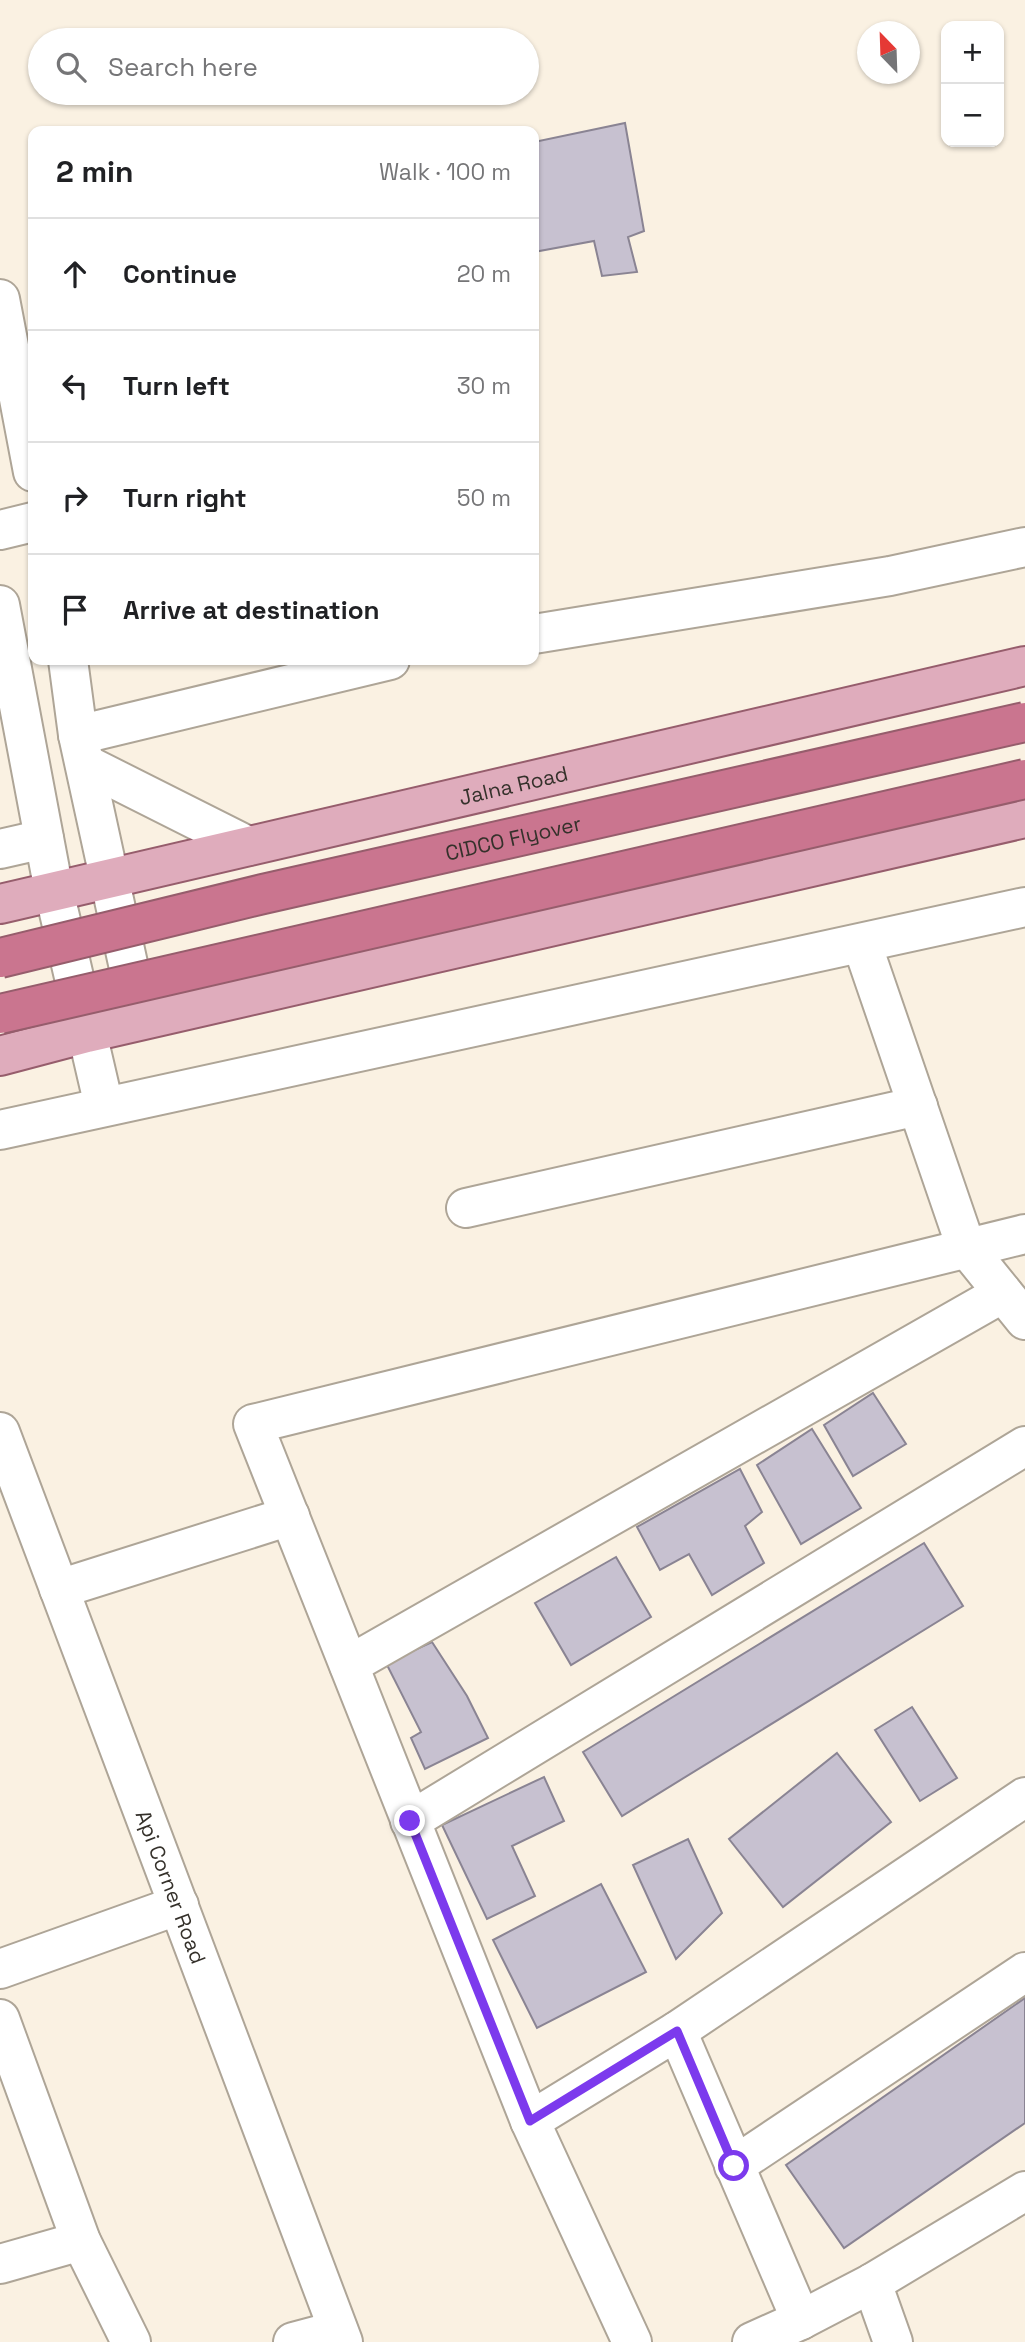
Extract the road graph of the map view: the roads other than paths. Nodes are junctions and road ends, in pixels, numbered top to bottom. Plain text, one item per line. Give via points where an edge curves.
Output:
1 (0, 299) edge
2 (28, 446) edge
3 (28, 523) edge
4 (0, 530) edge
5 (1025, 547) edge
6 (0, 605) edge
7 (539, 633) edge
8 (69, 665) edge
9 (373, 665) edge
10 (1025, 666) edge
11 (1025, 722) edge
12 (82, 749) junction
13 (1025, 779) edge
14 (1025, 818) edge
15 (44, 839) junction
16 (248, 846) junction
17 (0, 849) edge
18 (109, 879) junction
19 (54, 891) junction
20 (0, 904) edge
21 (1025, 907) edge
22 (862, 944) junction
23 (0, 958) edge
24 (0, 1014) edge
25 (141, 1021) junction
26 (87, 1033) junction
27 (0, 1056) edge
28 (104, 1106) junction
29 (918, 1106) junction
30 (0, 1130) edge
31 (466, 1208) dead end
32 (1025, 1234) edge
33 (966, 1247) junction
34 (1014, 1307) edge
35 (0, 1432) edge
36 (1025, 1446) edge
37 (290, 1516) junction
38 (59, 1589) junction
39 (349, 1665) junction
40 (1025, 1797) edge
41 (410, 1821) junction
42 (179, 1905) junction
43 (0, 1969) edge
44 (1025, 1972) edge
45 (0, 2019) edge
46 (677, 2031) junction
47 (530, 2121) junction
48 (734, 2166) junction
49 (1024, 2190) edge
50 (81, 2241) junction
51 (0, 2264) edge
52 (872, 2283) junction
53 (801, 2320) junction
54 (340, 2336) edge
55 (131, 2342) edge
56 (293, 2342) edge
57 (632, 2342) edge
58 (752, 2342) edge
59 (893, 2342) edge

1 - 2 street
3 - 4 street
5 - 7 street via 890,576
6 - 15 street
8 - 12 street
9 - 12 street
10 - 16 main road, Jalna Road
11 - 23 highway, CIDCO Flyover, bridge
12 - 16 street
12 - 18 street
13 - 24 highway, bridge
14 - 25 main road
15 - 17 street
15 - 19 street
16 - 18 main road, Jalna Road
18 - 19 main road, Jalna Road
18 - 25 street
19 - 20 main road, Jalna Road
19 - 26 street
21 - 22 street
22 - 28 street
22 - 29 street
25 - 26 main road
26 - 27 main road
26 - 28 street
28 - 30 street
29 - 31 street
29 - 33 street
32 - 33 street
33 - 34 street
33 - 37 street via 253,1424
34 - 39 street
35 - 38 street, Api Corner Road
36 - 41 street
37 - 38 street
37 - 39 street
38 - 42 street, Api Corner Road
39 - 41 street
40 - 46 street
41 - 47 street
42 - 43 street
42 - 54 street, Api Corner Road
44 - 48 street
45 - 50 street
46 - 47 street
46 - 48 street
47 - 57 street
48 - 53 street
49 - 52 street
50 - 51 street
50 - 55 street
52 - 53 street
52 - 59 street
53 - 58 street
54 - 56 street

